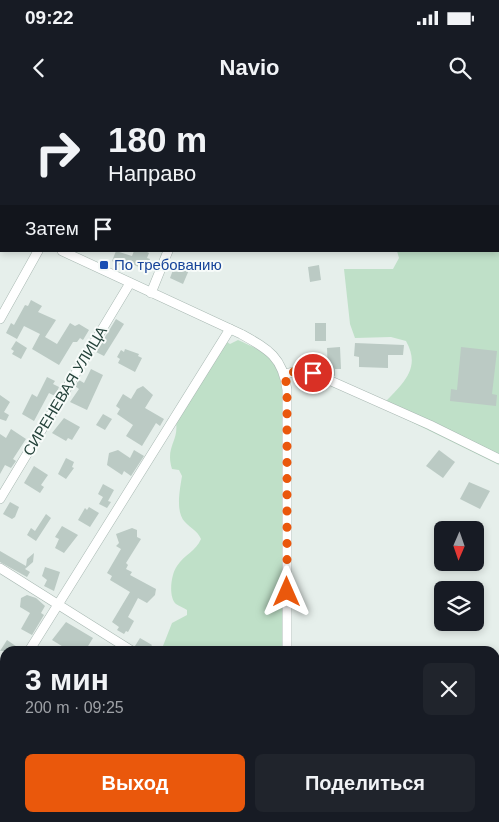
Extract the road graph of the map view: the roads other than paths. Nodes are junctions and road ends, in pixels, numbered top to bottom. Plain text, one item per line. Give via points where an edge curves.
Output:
1 (37, 252) edge
2 (64, 252) edge
3 (168, 252) edge
4 (130, 283) junction
5 (152, 293) junction
6 (0, 319) edge
7 (230, 329) junction
8 (285, 374) junction
9 (499, 459) edge
10 (0, 499) edge
11 (0, 568) edge
12 (59, 604) junction
13 (32, 646) edge
14 (124, 646) edge
15 (287, 646) edge

1 - 6 street
2 - 4 street
3 - 5 street
4 - 5 street
4 - 10 street, СИРЕНЕВАЯ УЛИЦА
5 - 7 street
7 - 8 street via 271,352
7 - 12 street
8 - 9 street via 313,373
8 - 15 street
11 - 12 street
12 - 13 street
12 - 14 street

